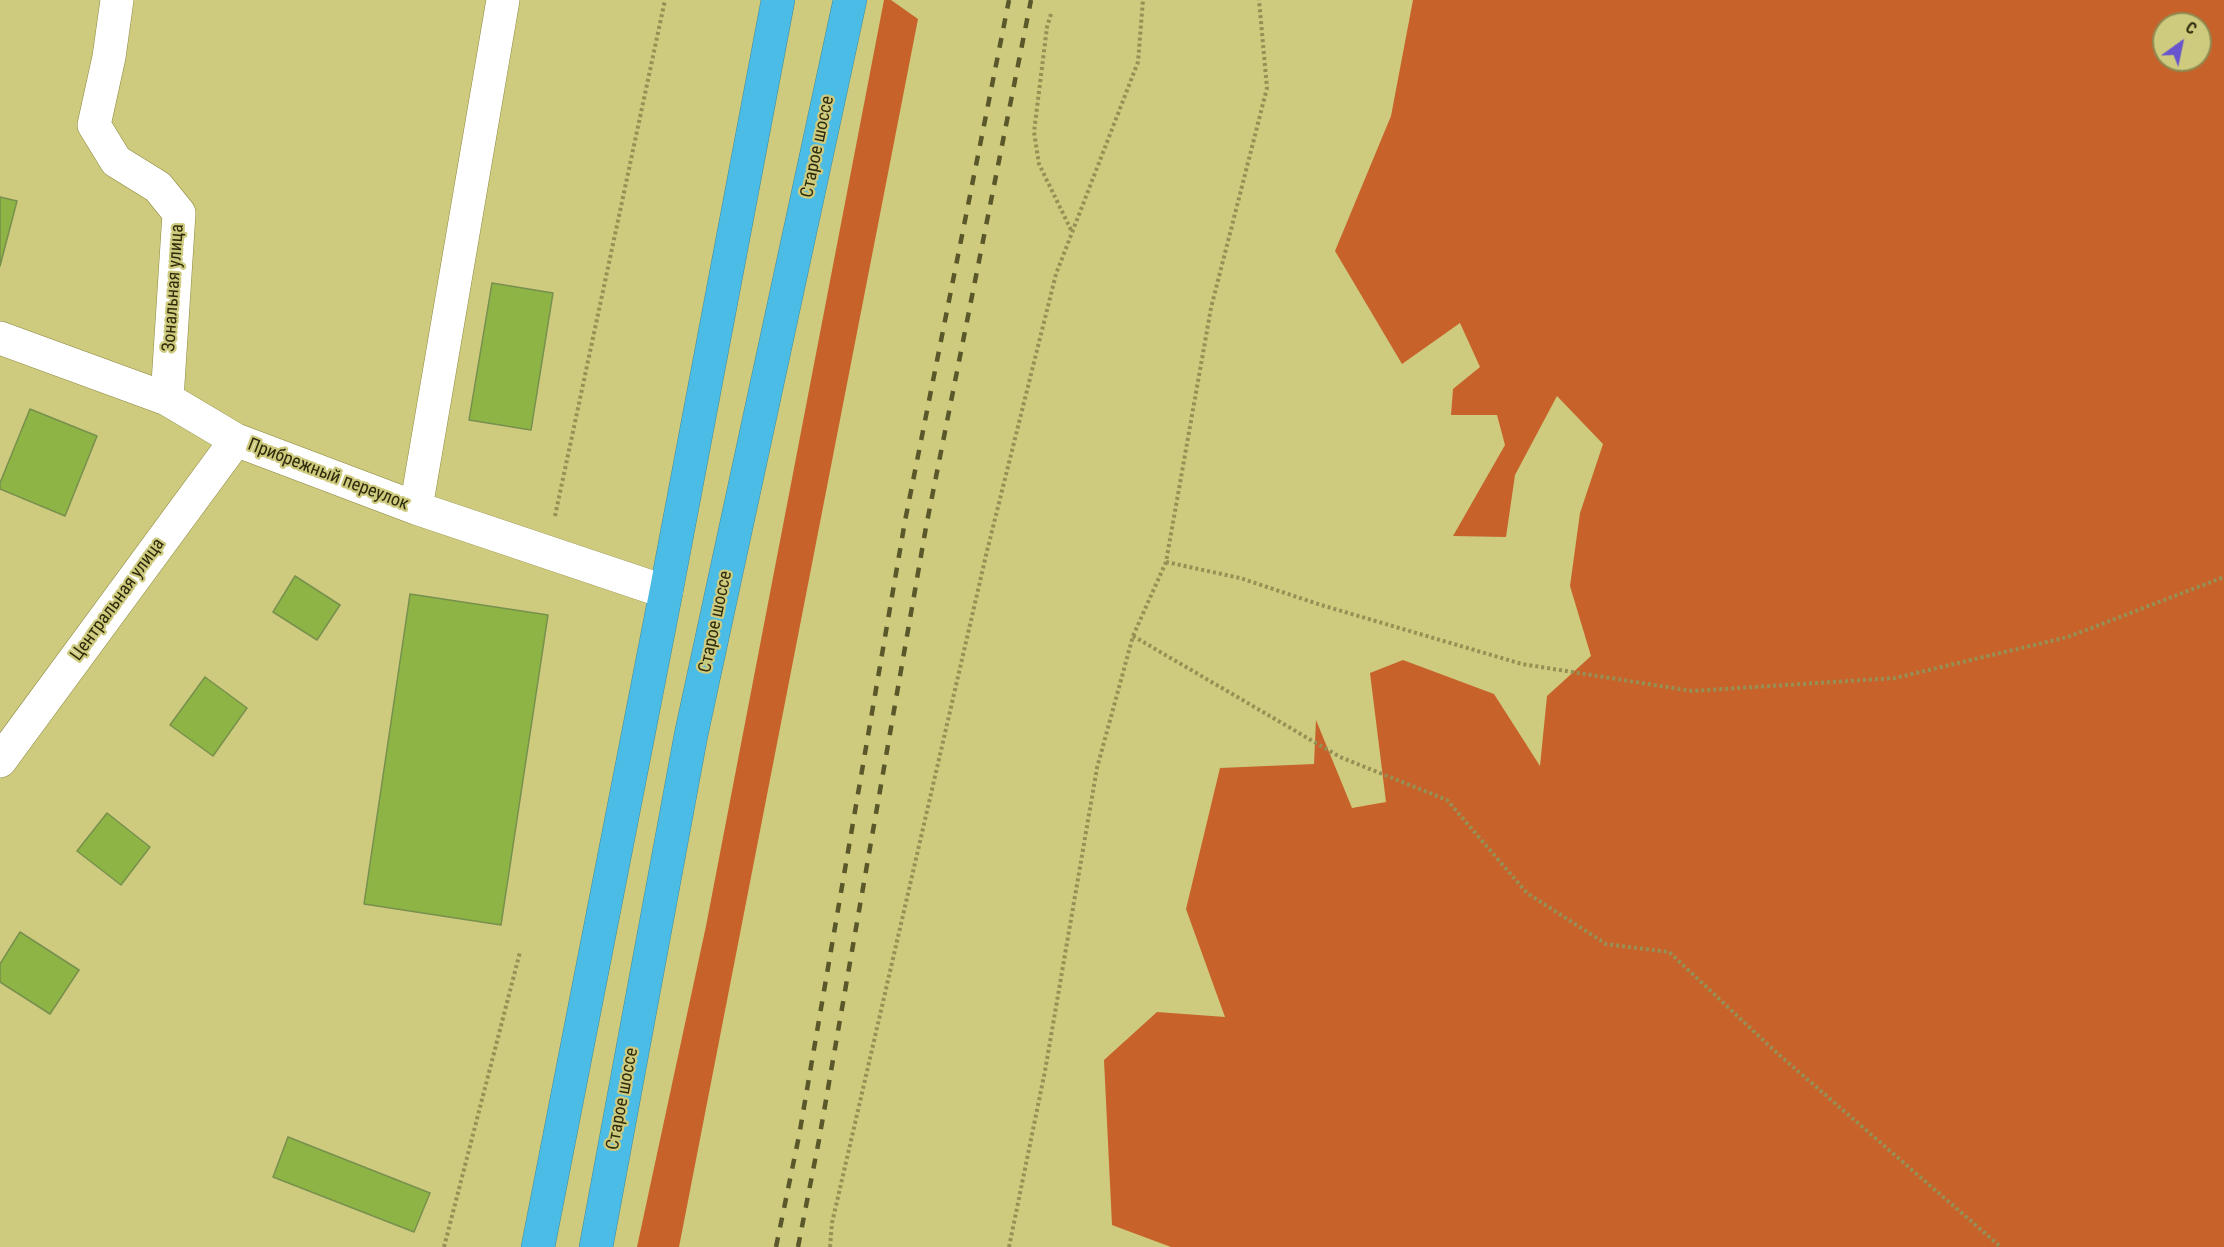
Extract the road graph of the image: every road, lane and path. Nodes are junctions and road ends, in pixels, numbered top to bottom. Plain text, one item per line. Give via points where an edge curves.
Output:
1 (117, 0) edge
2 (503, 0) edge
3 (665, 0) edge
4 (778, 0) edge
5 (850, 0) edge
6 (1143, 0) edge
7 (1259, 0) edge
8 (1051, 14) dead end
9 (1072, 232) junction
10 (0, 338) edge
11 (167, 399) junction
12 (236, 440) junction
13 (416, 508) junction
14 (547, 552) junction
15 (1166, 562) junction
16 (2224, 577) edge
17 (666, 592) junction
18 (1133, 636) junction
19 (0, 761) edge
20 (520, 952) dead end
21 (444, 1247) edge
22 (538, 1247) edge
23 (596, 1247) edge
24 (830, 1247) edge
25 (1009, 1247) edge
26 (2001, 1247) edge

1 - 11 street, Зональная улица via 94,125 116,161 158,188 179,213
2 - 13 street
3 - 14 path
4 - 17 highway
5 - 23 highway, Старое шоссе via 691,735
6 - 9 path via 1138,62
7 - 15 path via 1267,88 1211,308
8 - 9 path via 1034,132 1039,164
9 - 24 path via 1056,274 987,551 832,1223
10 - 11 street, Прибрежный переулок
11 - 12 street, Прибрежный переулок
12 - 13 street, Прибрежный переулок
12 - 19 street, Центральная улица
13 - 14 street, Прибрежный переулок
14 - 17 street, Прибрежный переулок
15 - 16 path via 1240,579 1522,664 1692,691 1895,678 2068,638
15 - 18 path
17 - 22 highway
18 - 25 path via 1097,768 1045,1071
18 - 26 path via 1340,757 1447,800 1527,893 1606,944 1669,952 1777,1053
20 - 21 path

